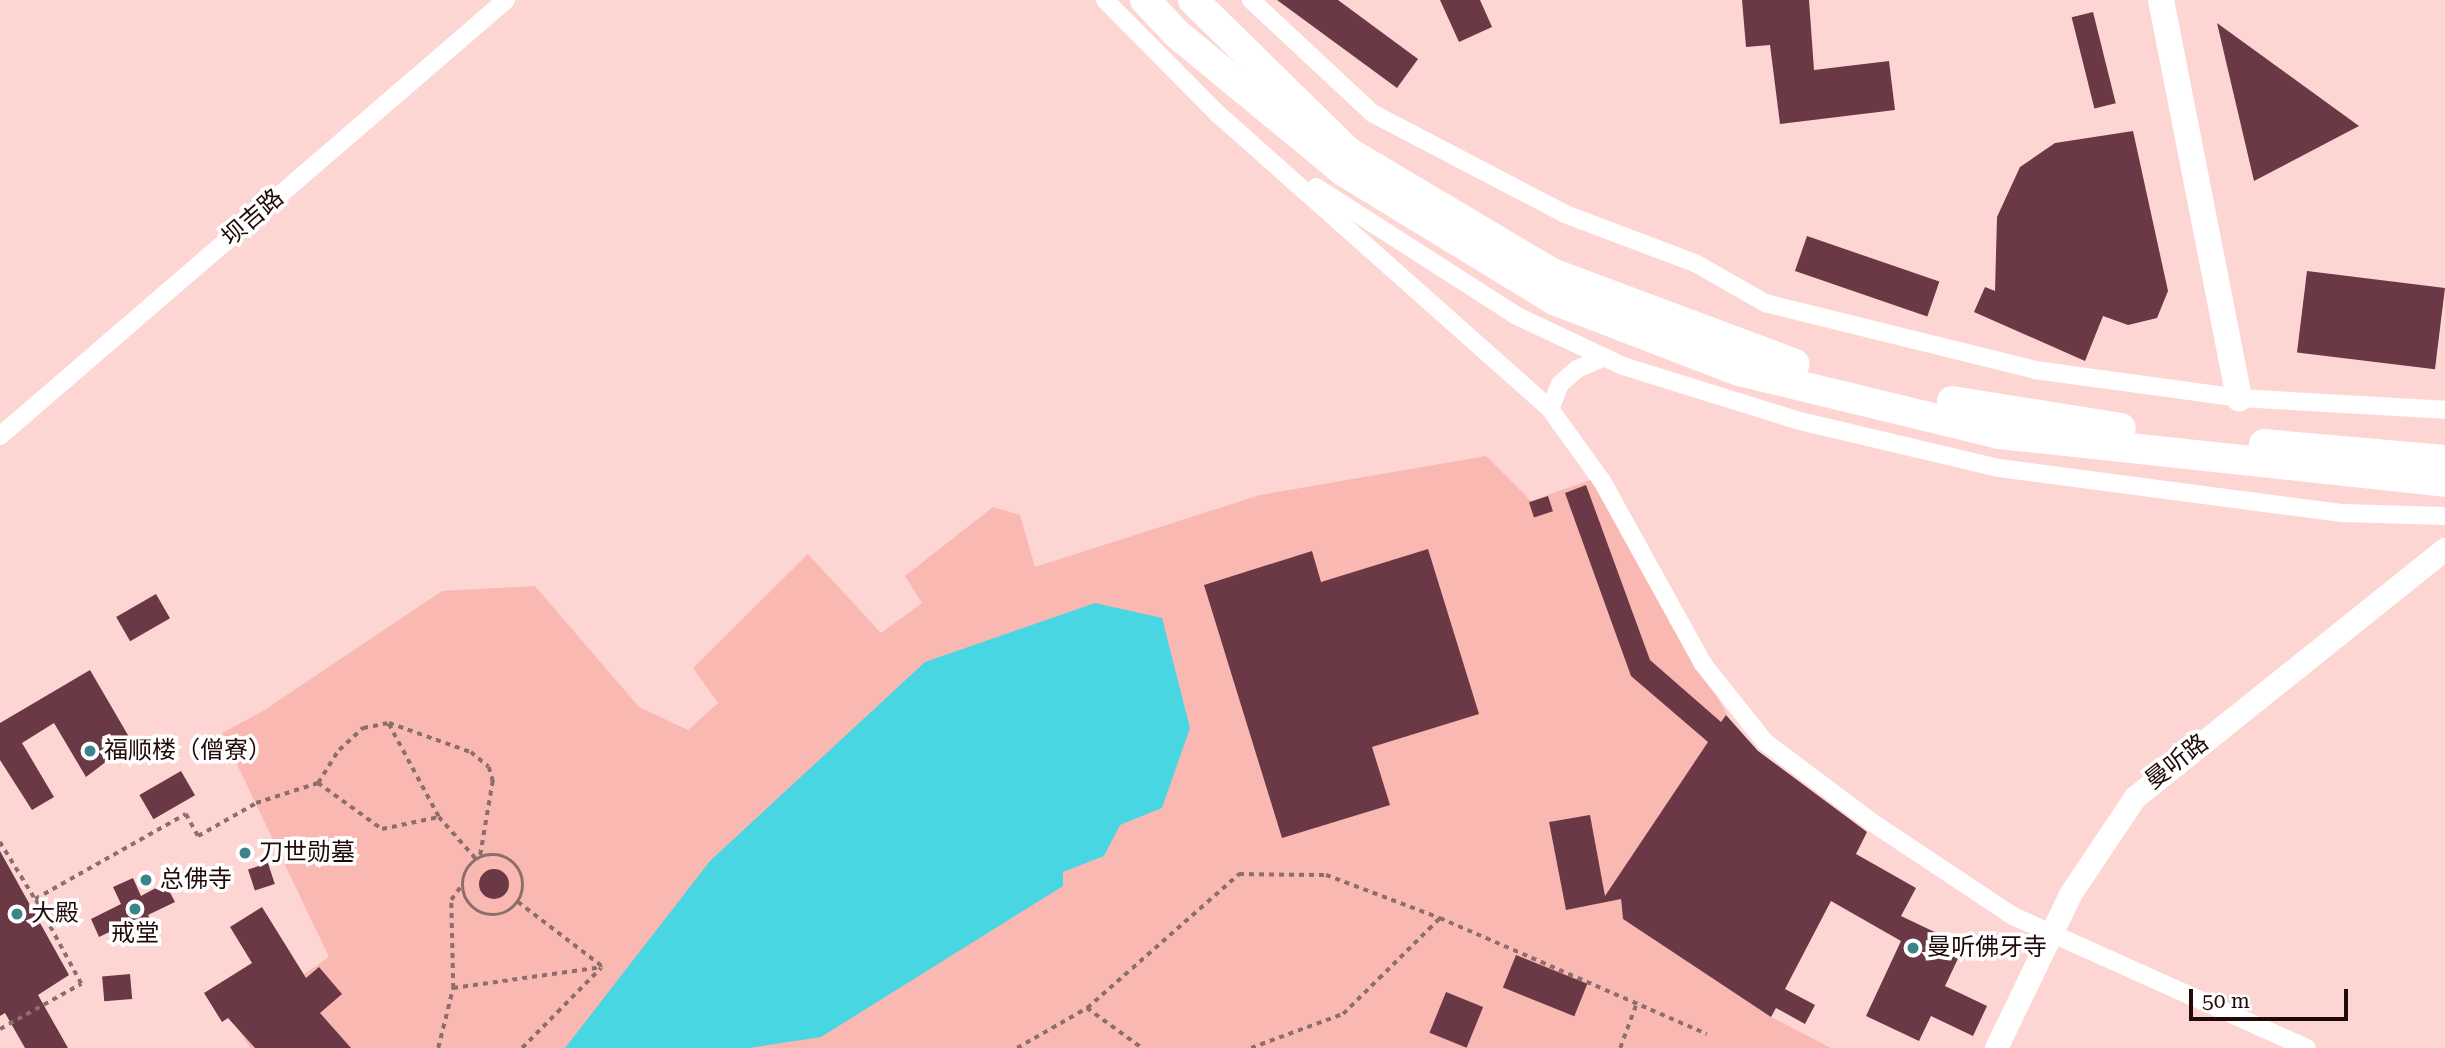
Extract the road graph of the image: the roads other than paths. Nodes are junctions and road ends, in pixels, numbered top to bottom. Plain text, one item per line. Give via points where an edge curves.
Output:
1 (506, 0) edge
2 (1105, 0) edge
3 (1145, 0) edge
4 (1193, 0) edge
5 (1251, 0) edge
6 (2161, 0) edge
7 (1243, 88) junction
8 (1218, 114) junction
9 (1605, 357) junction
10 (2239, 398) junction
11 (1550, 409) junction
12 (2445, 410) edge
13 (0, 436) edge
14 (2445, 460) edge
15 (2399, 469) junction
16 (2445, 482) edge
17 (2445, 516) edge
18 (2445, 549) edge
19 (2049, 935) junction
20 (1996, 1048) edge
21 (2307, 1048) edge

1 - 13 street, 坝吉路
2 - 8 street
3 - 7 highway
4 - 15 highway via 1348,152 1552,273 1764,357 1987,410
5 - 10 street via 1373,113 1565,214 1695,263 1765,303 2035,370
6 - 10 main road
7 - 8 street
7 - 15 highway via 1343,171 1554,300 1739,371 1999,434
8 - 9 street via 1361,220 1516,315
8 - 11 street
9 - 11 street via 1577,369 1560,384
9 - 17 street via 1800,421 1999,468 2343,513
10 - 12 street
11 - 19 street via 1602,481 1703,664 1747,724 1873,823
14 - 15 highway
15 - 16 highway
18 - 19 street, 曼听路 via 2135,797 2094,852
19 - 20 street, 曼听路
19 - 21 street

